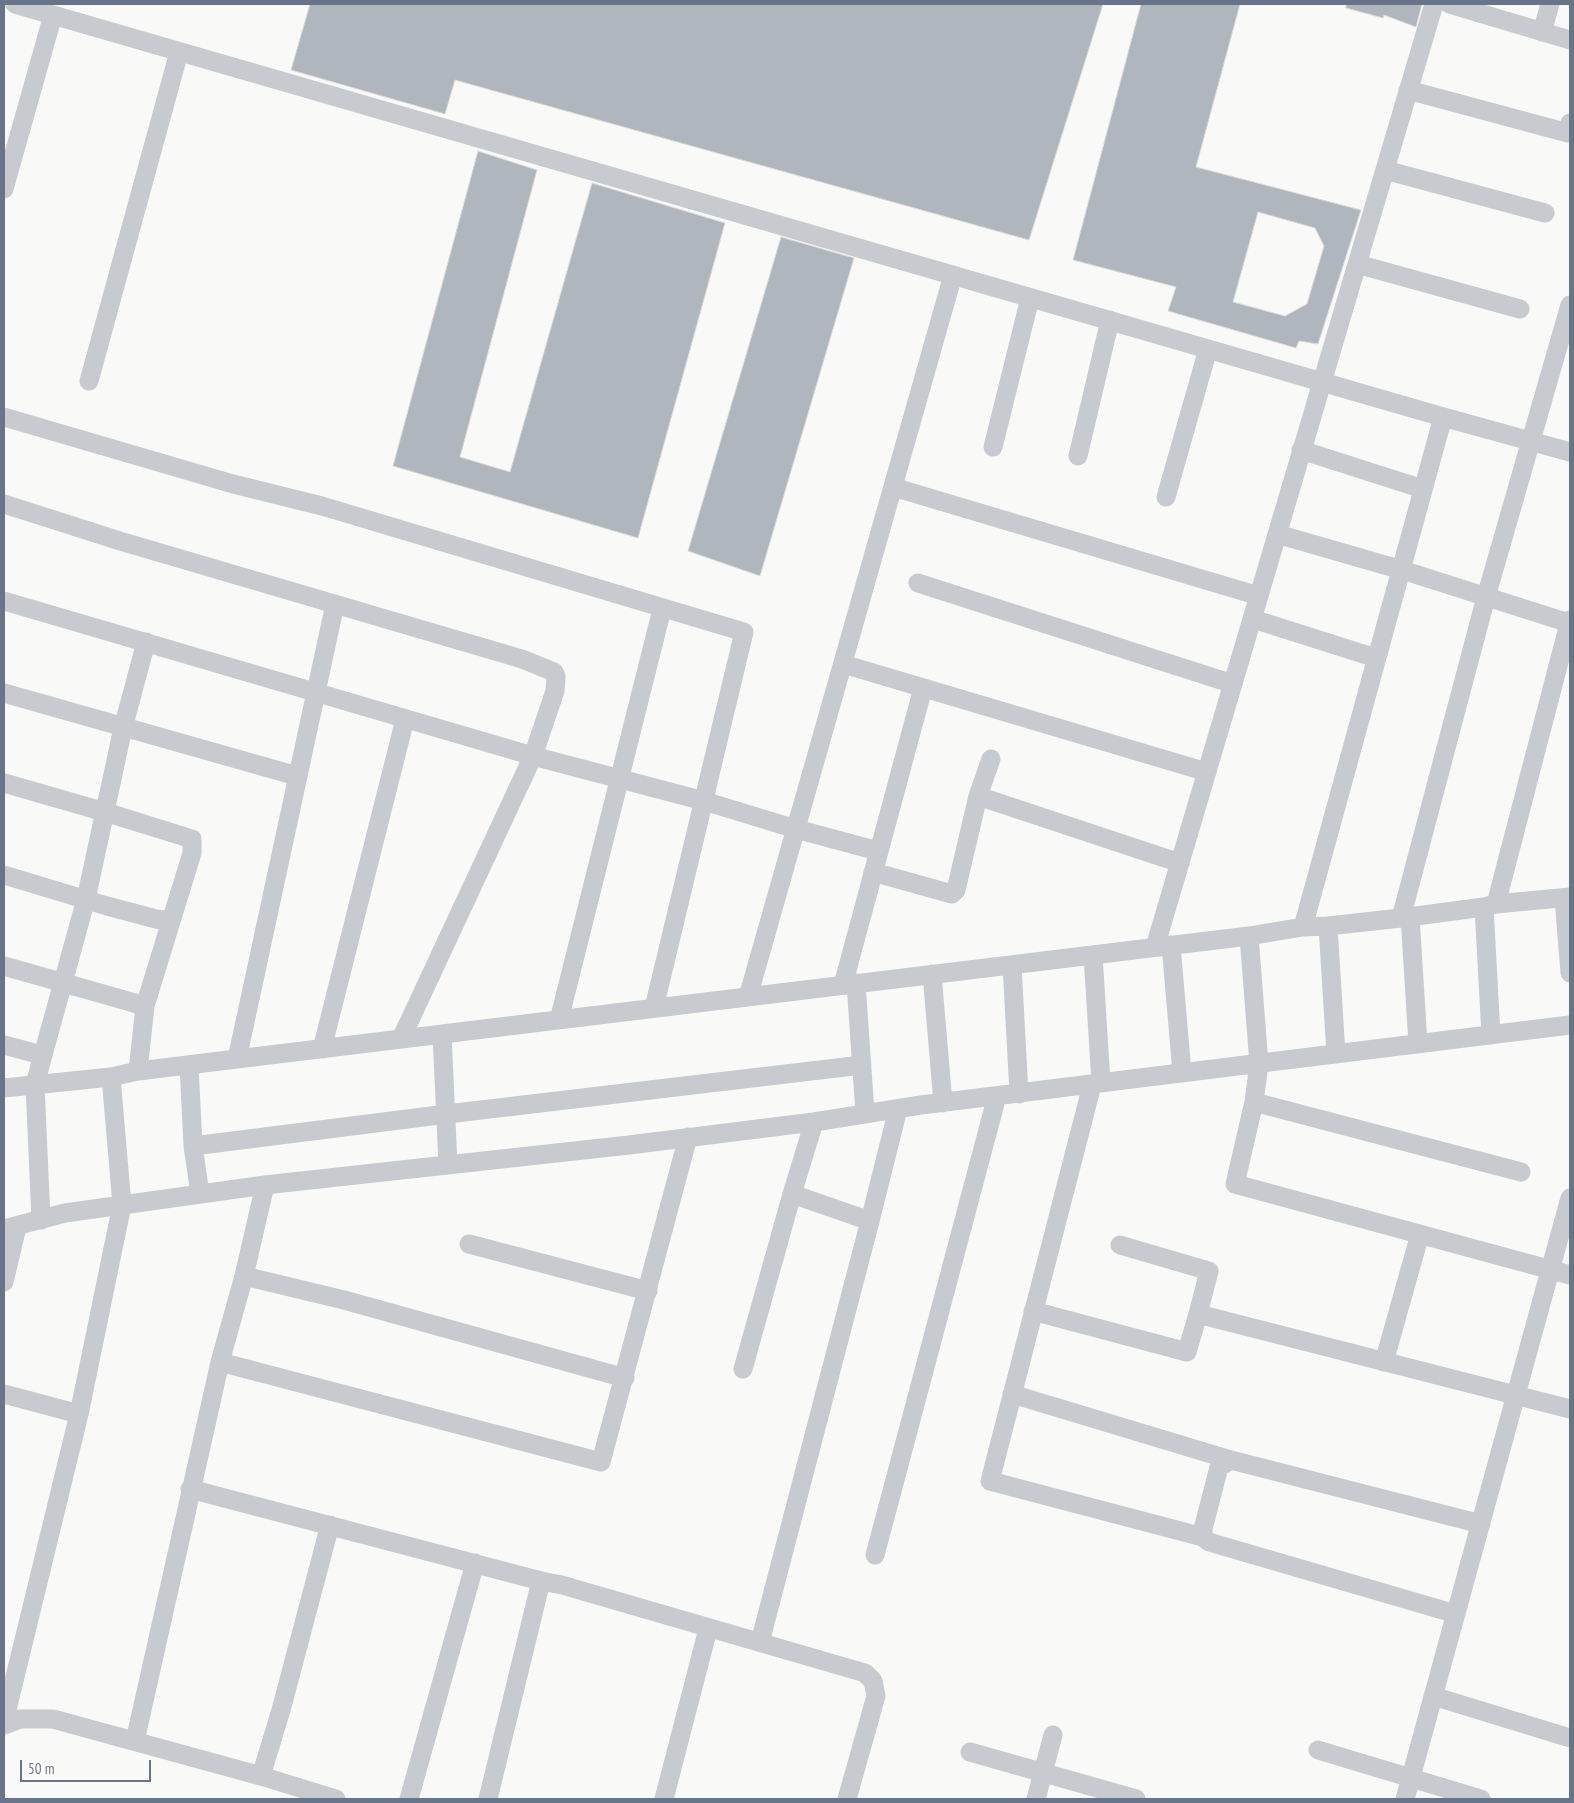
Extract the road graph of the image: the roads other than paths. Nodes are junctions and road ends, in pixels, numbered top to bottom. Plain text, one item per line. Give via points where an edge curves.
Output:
1 (15, 4) edge
2 (1434, 4) edge
3 (1449, 4) edge
4 (1550, 4) edge
5 (53, 15) junction
6 (1542, 32) junction
7 (1570, 40) edge
8 (179, 52) junction
9 (1408, 90) junction
10 (1570, 123) edge
11 (1384, 170) junction
12 (4, 189) edge
13 (1545, 213) dead end
14 (1357, 264) junction
15 (953, 275) junction
16 (1030, 298) junction
17 (1570, 304) edge
18 (1520, 309) dead end
19 (1110, 320) junction
20 (1208, 349) junction
21 (89, 381) dead end
22 (1322, 382) junction
23 (1443, 417) junction
24 (4, 418) edge
25 (1530, 441) junction
26 (993, 447) dead end
27 (1301, 450) junction
28 (1570, 452) edge
29 (1078, 456) dead end
30 (893, 487) junction
31 (1424, 489) junction
32 (1166, 497) dead end
33 (4, 504) edge
34 (1277, 534) junction
35 (1402, 570) junction
36 (918, 583) dead end
37 (1259, 596) junction
38 (1486, 597) junction
39 (4, 601) edge
40 (335, 604) junction
41 (662, 608) junction
42 (1253, 619) junction
43 (1570, 622) edge
44 (146, 642) junction
45 (1376, 658) junction
46 (843, 664) junction
47 (1233, 684) junction
48 (923, 688) junction
49 (4, 693) edge
50 (315, 693) junction
51 (405, 719) junction
52 (123, 728) junction
53 (533, 756) junction
54 (991, 759) dead end
55 (1206, 772) junction
56 (297, 776) junction
57 (620, 779) junction
58 (4, 783) edge
59 (978, 796) junction
60 (704, 801) junction
61 (105, 812) junction
62 (796, 829) junction
63 (878, 851) junction
64 (1180, 863) junction
65 (873, 872) junction
66 (4, 875) edge
67 (1567, 897) edge
68 (86, 899) junction
69 (1490, 906) junction
70 (1406, 917) junction
71 (170, 921) junction
72 (1328, 926) junction
73 (1303, 927) junction
74 (1249, 936) junction
75 (1163, 946) junction
76 (1093, 955) junction
77 (1012, 964) junction
78 (4, 966) edge
79 (1570, 972) edge
80 (932, 974) junction
81 (62, 983) junction
82 (849, 984) junction
83 (748, 997) junction
84 (145, 1006) junction
85 (654, 1008) junction
86 (559, 1020) junction
87 (1570, 1025) edge
88 (442, 1034) junction
89 (1491, 1035) junction
90 (401, 1039) junction
91 (1418, 1044) junction
92 (4, 1045) edge
93 (322, 1049) junction
94 (1336, 1054) junction
95 (42, 1055) junction
96 (237, 1059) junction
97 (1259, 1064) junction
98 (189, 1065) junction
99 (862, 1065) junction
100 (138, 1071) junction
101 (1182, 1073) junction
102 (111, 1077) junction
103 (35, 1084) junction
104 (1097, 1084) junction
105 (4, 1088) edge
106 (1019, 1094) junction
107 (997, 1096) junction
108 (1254, 1102) junction
109 (943, 1103) junction
110 (898, 1108) junction
111 (865, 1113) junction
112 (447, 1114) junction
113 (814, 1122) junction
114 (688, 1137) junction
115 (193, 1146) junction
116 (448, 1165) junction
117 (1521, 1172) dead end
118 (265, 1185) junction
119 (200, 1194) junction
120 (792, 1194) junction
121 (1570, 1198) edge
122 (122, 1205) junction
123 (41, 1220) junction
124 (870, 1221) junction
125 (10, 1228) edge
126 (1420, 1234) junction
127 (469, 1244) dead end
128 (1120, 1245) dead end
129 (1551, 1269) junction
130 (1570, 1274) edge
131 (244, 1276) junction
132 (4, 1282) edge
133 (648, 1291) junction
134 (1034, 1311) junction
135 (1198, 1314) junction
136 (220, 1362) junction
137 (1384, 1362) junction
138 (743, 1369) dead end
139 (625, 1378) junction
140 (4, 1394) edge
141 (1012, 1394) junction
142 (1517, 1396) junction
143 (1570, 1409) edge
144 (79, 1414) junction
145 (1231, 1460) junction
146 (190, 1489) junction
147 (1481, 1524) junction
148 (330, 1525) junction
149 (1204, 1537) junction
150 (876, 1555) dead end
151 (474, 1563) junction
152 (541, 1581) junction
153 (1456, 1614) junction
154 (708, 1629) junction
155 (760, 1642) junction
156 (1433, 1696) junction
157 (4, 1724) edge
158 (1053, 1735) dead end
159 (1570, 1738) edge
160 (135, 1741) junction
161 (1318, 1750) dead end
162 (970, 1752) dead end
163 (1043, 1772) junction
164 (261, 1776) junction
165 (1410, 1778) junction
166 (336, 1799) edge
167 (409, 1799) edge
168 (488, 1799) edge
169 (664, 1799) edge
170 (847, 1799) edge
171 (1036, 1799) edge
172 (1136, 1799) edge
173 (1405, 1799) edge
174 (1481, 1799) edge

1 - 5 street
2 - 9 street
3 - 6 street
4 - 6 street
5 - 8 street
5 - 12 street
6 - 7 street
8 - 15 street
8 - 21 street
9 - 10 street via 1568,133
9 - 11 street
11 - 13 street
11 - 14 street
14 - 18 street
14 - 22 street
15 - 16 street
15 - 30 street
16 - 19 street
16 - 26 street
17 - 25 street
19 - 20 street
19 - 29 street
20 - 22 street
20 - 32 street
22 - 23 street
22 - 27 street
23 - 25 street
23 - 31 street
24 - 41 street via 233,484 322,506
25 - 28 street
25 - 38 street
27 - 31 street
27 - 34 street
30 - 37 street
30 - 46 street
31 - 35 street
33 - 40 street
34 - 35 street
34 - 37 street
35 - 38 street
35 - 45 street
36 - 47 street
37 - 42 street
38 - 43 street
38 - 70 street
39 - 44 street
40 - 50 street
40 - 53 street via 522,659 554,672 555,691
41 - 57 street
41 - 60 street via 744,632
42 - 45 street
42 - 47 street
43 - 69 street
44 - 50 street
44 - 52 street
45 - 73 street
46 - 48 street
46 - 62 street
47 - 55 street
48 - 55 street
48 - 63 street
49 - 52 street
50 - 51 street
50 - 56 street
51 - 53 street
51 - 93 street
52 - 56 street
52 - 61 street
53 - 57 street
53 - 90 street
54 - 59 street
55 - 64 street
56 - 96 street
57 - 60 street
57 - 86 street
58 - 61 street
59 - 64 street
59 - 65 street via 956,890 952,894
60 - 62 street
60 - 85 street
61 - 68 street
61 - 71 street via 192,839 192,853
62 - 63 street
62 - 83 street
63 - 65 street
64 - 75 street
65 - 82 street
66 - 68 street
67 - 69 street
67 - 79 street
68 - 71 street
68 - 81 street
69 - 70 street
69 - 89 street
70 - 72 street
70 - 91 street
71 - 84 street
72 - 73 street
72 - 94 street
73 - 74 street
74 - 75 street
74 - 97 street
75 - 76 street
75 - 101 street
76 - 77 street
76 - 104 street
77 - 80 street
77 - 106 street
78 - 81 street
80 - 82 street
80 - 109 street
81 - 84 street
81 - 95 street
82 - 83 street
82 - 99 street
83 - 85 street
84 - 100 street
85 - 86 street
86 - 88 street
87 - 89 street
88 - 90 street
88 - 112 street
89 - 91 street
90 - 93 street
91 - 94 street
92 - 95 street
93 - 96 street
94 - 97 street
95 - 103 street
96 - 98 street
97 - 101 street
97 - 108 street
98 - 100 street
98 - 115 street
99 - 111 street
99 - 112 street
100 - 102 street
101 - 104 street
102 - 103 street
102 - 122 street
103 - 105 street
103 - 123 street
104 - 106 street
104 - 134 street
106 - 107 street
107 - 109 street
107 - 150 street
108 - 117 street
108 - 126 street via 1235,1184
109 - 110 street
110 - 111 street
110 - 124 street
111 - 113 street
112 - 115 street
112 - 116 street
113 - 114 street
113 - 120 street
114 - 116 street
114 - 133 street
115 - 119 street
116 - 118 street
118 - 119 street
118 - 131 street
119 - 122 street
120 - 124 street
120 - 138 street
121 - 129 street
122 - 123 street via 65,1213
122 - 144 street
123 - 125 street
124 - 155 street
125 - 132 street
126 - 129 street
126 - 137 street
127 - 133 street
128 - 135 street via 1209,1270
129 - 130 street
129 - 142 street
131 - 136 street
131 - 139 street via 344,1300
133 - 139 street
134 - 135 street via 1187,1352
134 - 141 street
135 - 137 street
136 - 139 street via 601,1462
136 - 146 street
137 - 142 street
140 - 144 street
141 - 145 street
141 - 149 street via 990,1480
142 - 143 street
142 - 147 street
144 - 157 street
145 - 147 street
145 - 149 street via 1219,1467 1203,1529
146 - 148 street
146 - 160 street
147 - 153 street
148 - 151 street
148 - 164 street
149 - 153 street via 1209,1542
151 - 152 street
151 - 167 street
152 - 154 street
152 - 168 street
153 - 156 street
154 - 155 street
154 - 169 street
155 - 170 street via 865,1673 873,1681 876,1696
156 - 159 street
156 - 165 street
157 - 160 street via 20,1719 53,1719
158 - 163 street
160 - 164 street
161 - 165 street
162 - 163 street
163 - 171 street
163 - 172 street
164 - 166 street
165 - 173 street
165 - 174 street

